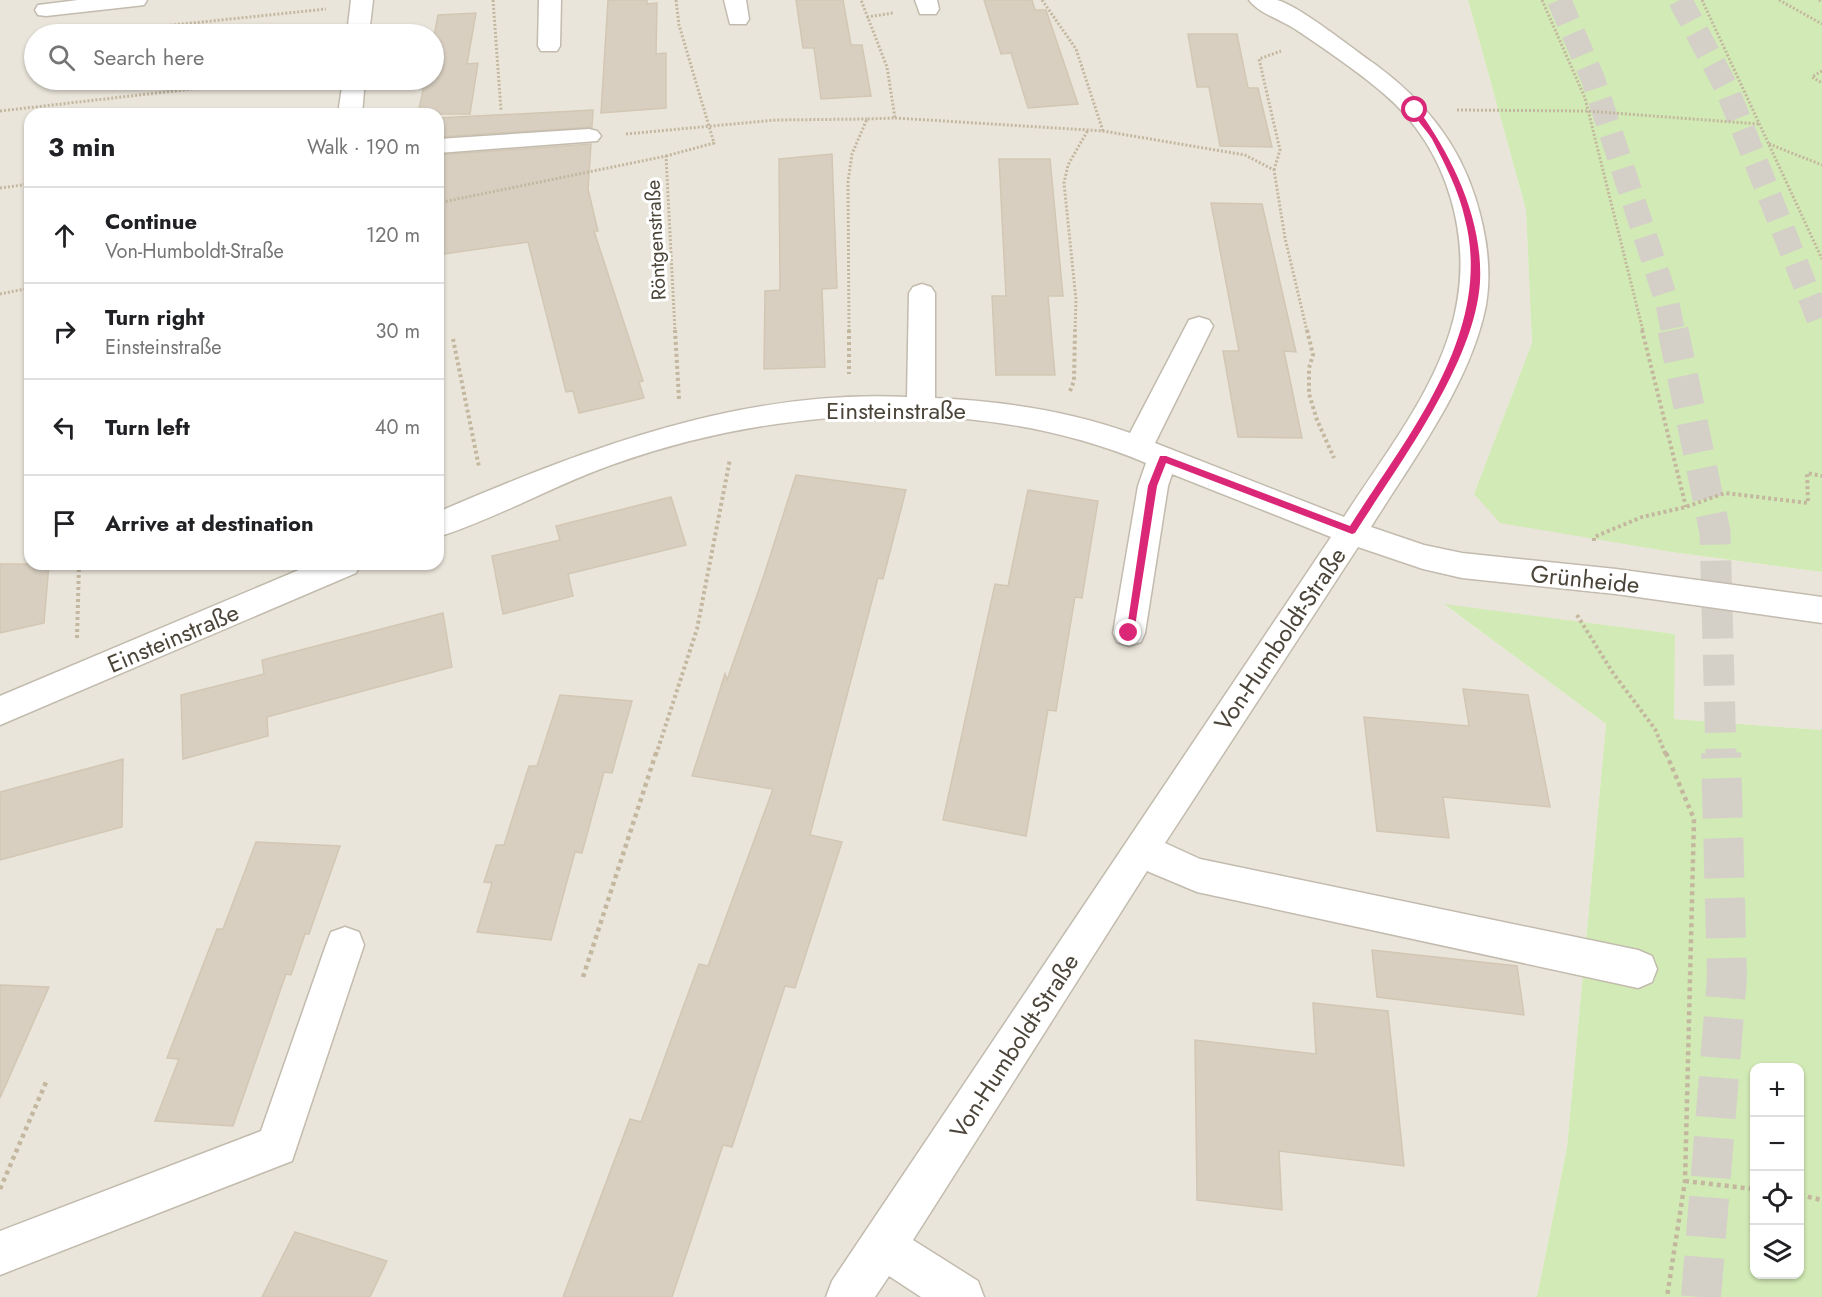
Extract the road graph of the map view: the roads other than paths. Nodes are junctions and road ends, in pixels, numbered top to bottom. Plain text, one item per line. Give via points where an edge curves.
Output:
1 (136, 0) edge
2 (362, 0) edge
3 (550, 0) edge
4 (1260, 0) edge
5 (46, 10) dead end
6 (359, 24) edge
7 (549, 46) dead end
8 (353, 90) edge
9 (351, 108) edge
10 (589, 136) road end
11 (444, 146) edge
12 (922, 293) dead end
13 (1199, 327) dead end
14 (921, 407) junction
15 (1151, 453) junction
16 (444, 522) edge
17 (1352, 531) junction
18 (331, 570) edge
19 (1822, 610) edge
20 (1129, 633) dead end
21 (0, 711) edge
22 (1140, 850) junction
23 (345, 945) dead end
24 (1638, 969) dead end
25 (883, 1247) junction
26 (0, 1253) edge
27 (848, 1297) edge
28 (962, 1297) edge

1 - 5 street
2 - 6 street
3 - 7 street
4 - 17 street, Von-Humboldt-Straße via 1313,30 1415,110 1449,164 1470,220 1476,282 1454,358 1437,394
8 - 9 street
10 - 11 street
12 - 14 street
13 - 15 street
14 - 15 street, Einsteinstraße via 980,410 1081,428
14 - 16 street, Einsteinstraße via 830,408 755,417 681,432 606,455
15 - 17 street, Einsteinstraße
15 - 20 street via 1153,486
17 - 19 street, Grünheide via 1426,558
17 - 22 street, Von-Humboldt-Straße
18 - 21 street, Einsteinstraße
22 - 24 street via 1197,875
22 - 25 street, Von-Humboldt-Straße
23 - 26 street via 277,1146
25 - 27 street, Von-Humboldt-Straße
25 - 28 street

